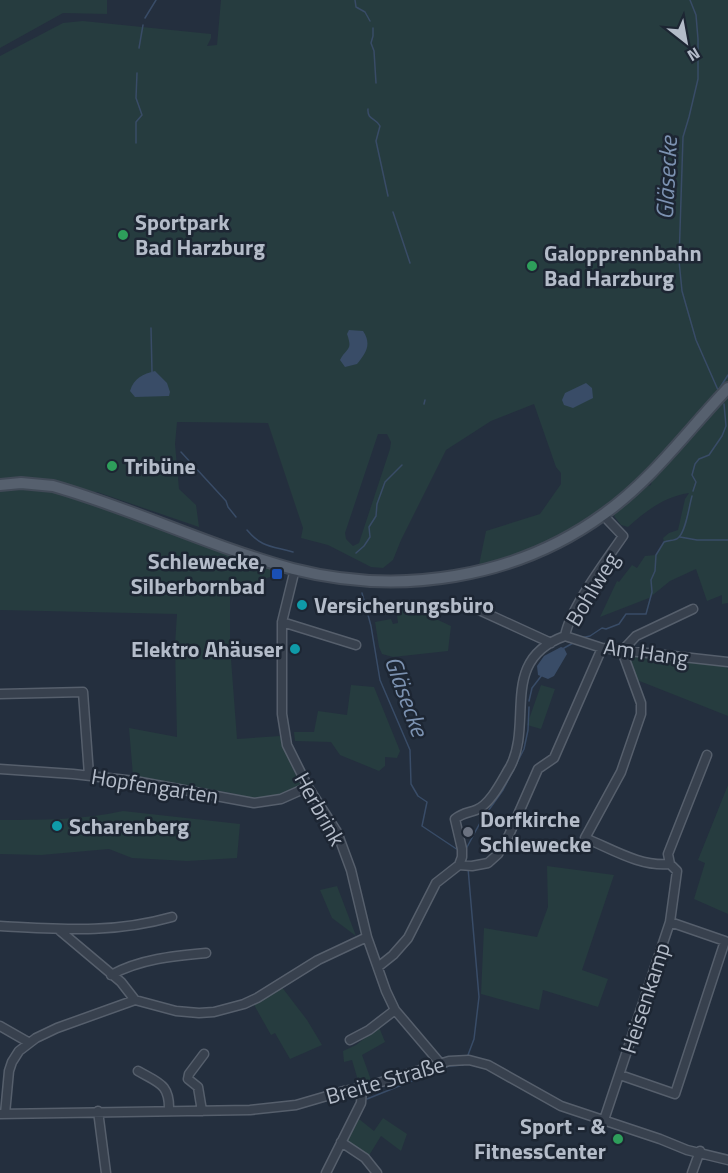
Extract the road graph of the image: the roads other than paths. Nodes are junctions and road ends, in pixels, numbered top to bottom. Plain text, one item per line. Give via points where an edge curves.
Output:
1 (728, 388) edge
2 (0, 485) edge
3 (603, 515) junction
4 (295, 569) junction
5 (466, 604) dead end
6 (693, 609) dead end
7 (282, 622) junction
8 (572, 638) junction
9 (551, 642) junction
10 (356, 645) dead end
11 (602, 648) junction
12 (622, 651) junction
13 (728, 662) edge
14 (0, 694) edge
15 (706, 755) dead end
16 (0, 770) edge
17 (88, 775) junction
18 (308, 787) junction
19 (464, 860) junction
20 (670, 864) junction
21 (172, 917) dead end
22 (670, 922) junction
23 (0, 926) edge
24 (58, 929) junction
25 (367, 937) junction
26 (206, 953) dead end
27 (378, 967) junction
28 (111, 975) junction
29 (135, 1000) junction
30 (395, 1010) junction
31 (0, 1026) edge
32 (350, 1040) dead end
33 (28, 1042) junction
34 (204, 1054) dead end
35 (440, 1063) junction
36 (138, 1071) dead end
37 (620, 1075) junction
38 (362, 1088) junction
39 (98, 1111) junction
40 (169, 1111) junction
41 (202, 1111) junction
42 (3, 1114) edge
43 (604, 1120) junction
44 (341, 1142) junction
45 (700, 1151) junction
46 (728, 1160) edge
47 (106, 1173) edge
48 (326, 1173) edge
49 (377, 1173) edge
50 (692, 1173) edge

1 - 3 main road via 651,474
2 - 4 main road via 53,486
3 - 4 main road via 531,554 453,577 382,582
3 - 8 street, Bohlweg via 623,537 566,627
4 - 7 street, Herbrink
5 - 9 street
6 - 12 street via 636,636
7 - 10 street
7 - 18 street, Herbrink via 283,730 291,756
8 - 9 street
8 - 11 street, Am Hang
9 - 19 street via 527,668 511,765 488,801 455,819
11 - 12 street, Am Hang
11 - 19 street via 554,758 538,769 498,854 488,863
12 - 13 street, Am Hang
12 - 20 street via 641,703 641,714 621,772 585,838 638,861
14 - 17 street via 83,692
15 - 20 street, Heisenkamp via 672,838
16 - 17 street, Hopfengarten
17 - 18 street, Hopfengarten via 254,803 281,799
18 - 25 street, Herbrink via 337,832 351,870
19 - 27 street via 436,883 408,938
20 - 22 street, Heisenkamp via 677,872
21 - 24 street via 109,929
22 - 37 street, Heisenkamp
22 - 37 street, Heisenkamp via 726,941 675,1094
23 - 24 street
24 - 28 street
25 - 27 street, Herbrink
25 - 29 street via 318,960 257,998 229,1008 199,1013
26 - 28 street via 169,956
27 - 30 street, Herbrink
28 - 29 street
29 - 33 street
30 - 32 street
30 - 35 street, Herbrink
31 - 33 street
33 - 42 street via 12,1062
34 - 41 street via 188,1079 198,1087
35 - 38 street, Breite Straße
35 - 43 street, Breite Straße via 483,1063 561,1106
36 - 40 street via 166,1089
37 - 43 street, Heisenkamp
38 - 41 street, Breite Straße via 285,1107
38 - 44 street via 361,1103
39 - 40 street, Breite Straße
39 - 42 street, Breite Straße
39 - 47 street
40 - 41 street, Breite Straße
43 - 45 street, Breite Straße
44 - 48 street
44 - 49 street via 365,1158
45 - 46 street, Breite Straße
45 - 50 street

